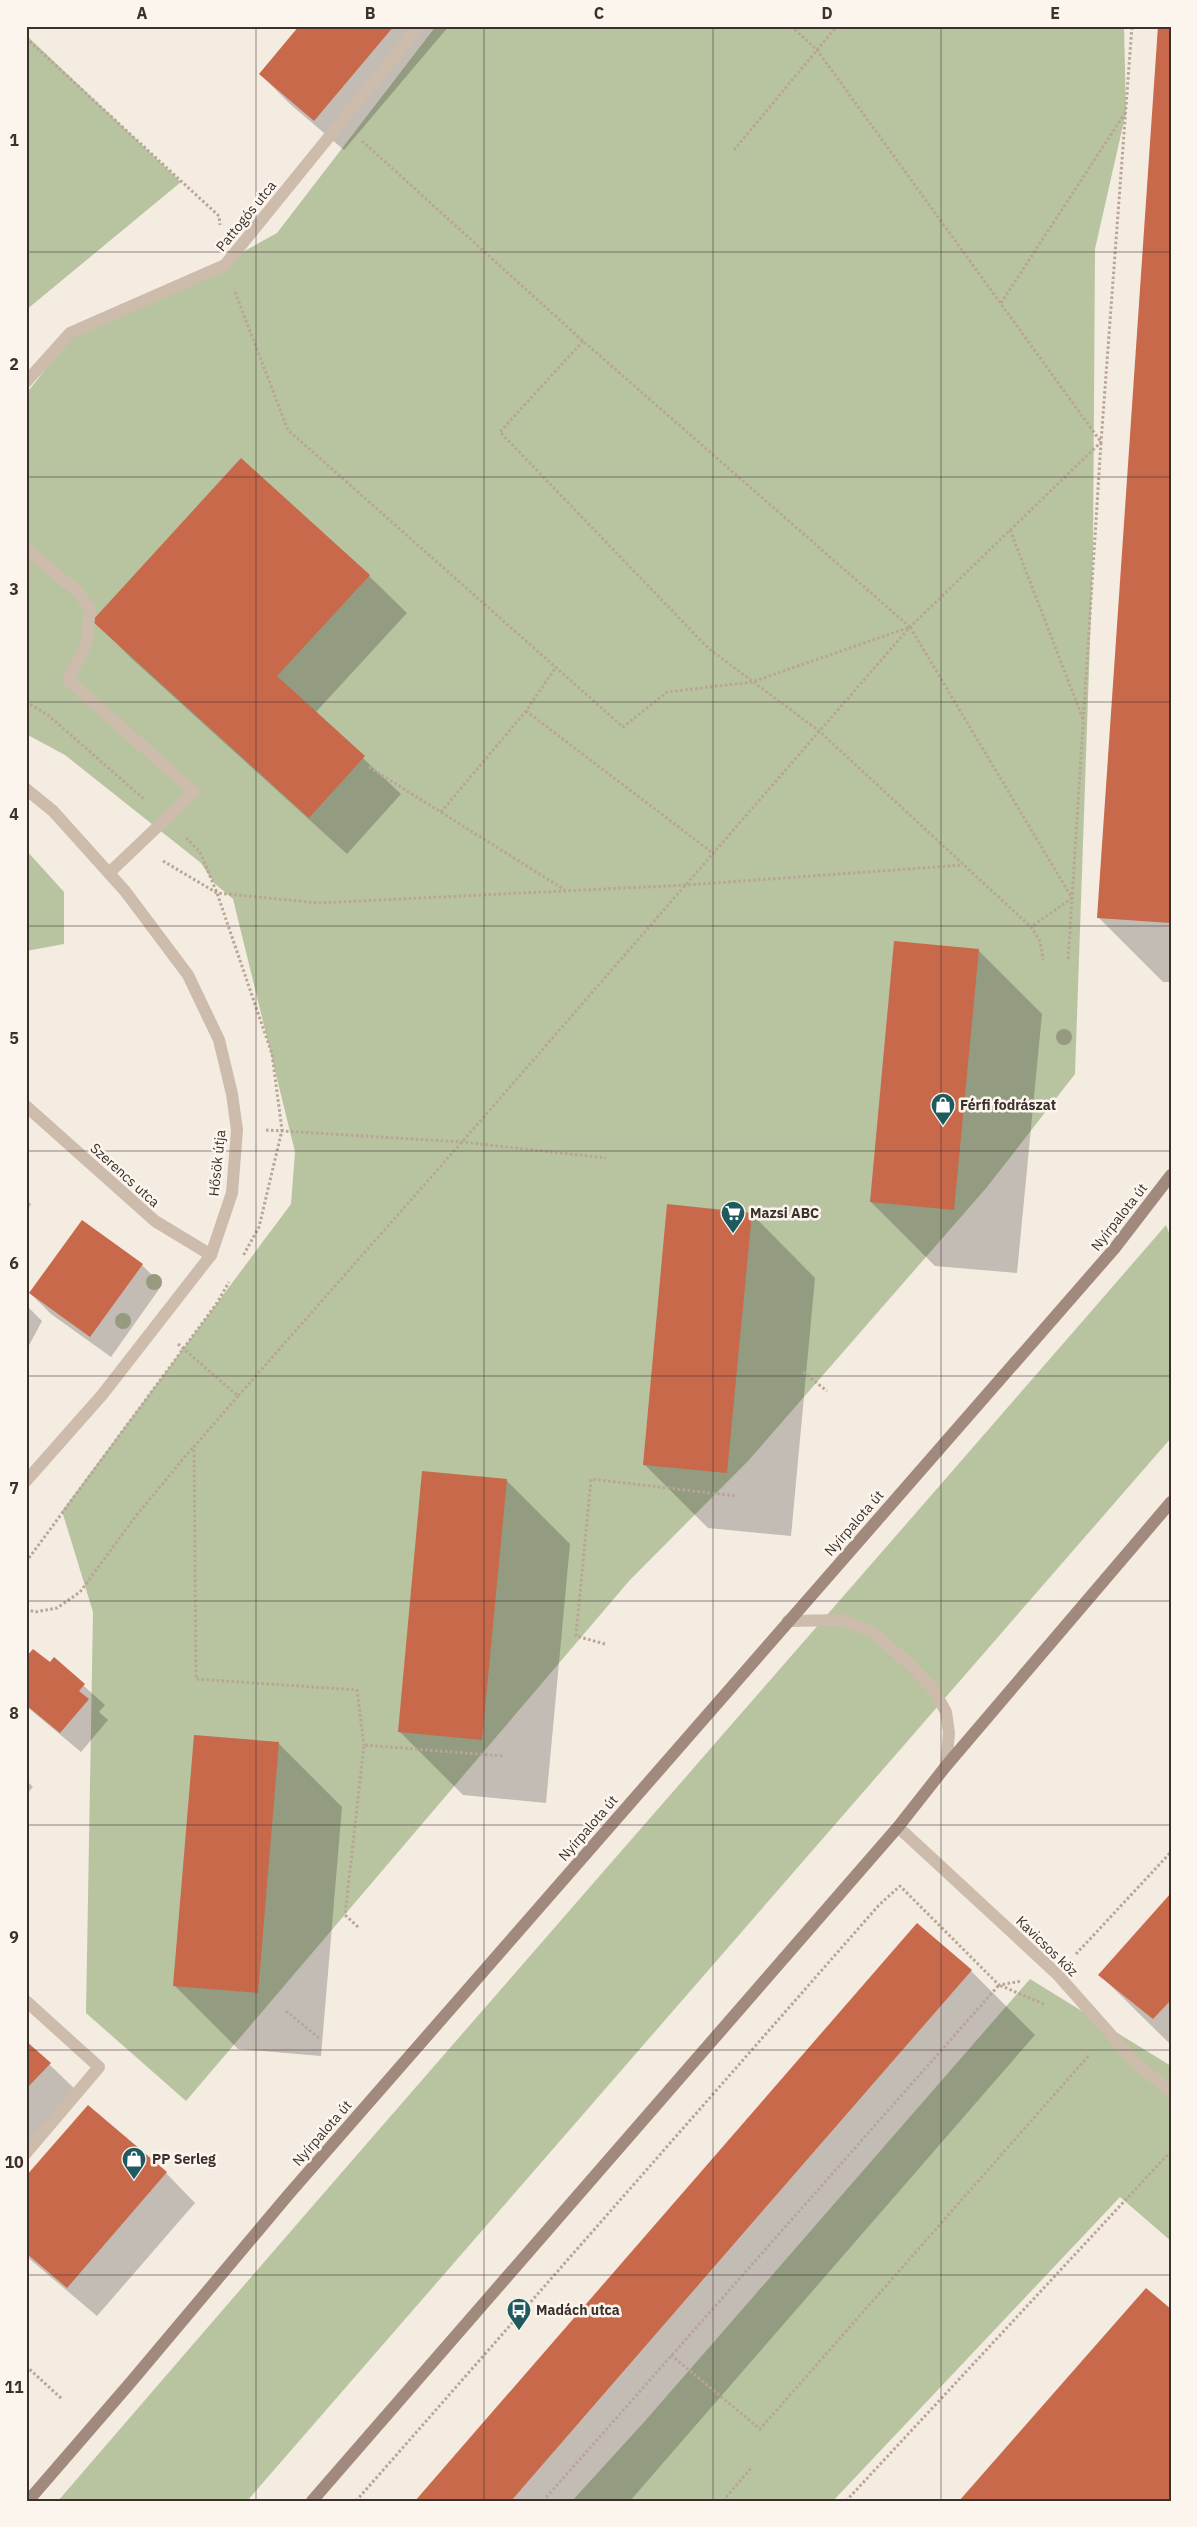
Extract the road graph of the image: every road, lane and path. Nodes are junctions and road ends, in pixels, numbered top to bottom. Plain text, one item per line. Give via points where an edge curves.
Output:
1 (420, 26) edge
2 (791, 26) edge
3 (837, 26) edge
4 (1132, 26) edge
5 (26, 38) edge
6 (817, 50) junction
7 (1126, 112) junction
8 (341, 122) junction
9 (734, 150) dead end
10 (225, 265) junction
11 (1001, 303) junction
12 (583, 341) junction
13 (26, 382) edge
14 (1101, 442) junction
15 (1010, 530) junction
16 (26, 549) edge
17 (910, 627) junction
18 (556, 668) junction
19 (752, 682) junction
20 (26, 702) edge
21 (526, 711) junction
22 (1084, 720) junction
23 (819, 731) junction
24 (369, 767) dead end
25 (26, 790) edge
26 (441, 812) junction
27 (166, 819) junction
28 (714, 854) junction
29 (161, 859) dead end
30 (963, 865) junction
31 (109, 873) junction
32 (687, 885) junction
33 (566, 890) junction
34 (1072, 898) junction
35 (1031, 927) junction
36 (1043, 960) dead end
37 (1068, 961) dead end
38 (26, 1106) edge
39 (237, 1130) junction
40 (462, 1142) junction
41 (606, 1158) dead end
42 (1171, 1175) edge
43 (211, 1255) junction
44 (156, 1326) junction
45 (803, 1372) dead end
46 (827, 1392) dead end
47 (238, 1396) junction
48 (194, 1447) junction
49 (26, 1481) edge
50 (736, 1496) dead end
51 (1171, 1502) edge
52 (26, 1609) edge
53 (788, 1621) junction
54 (605, 1644) dead end
55 (364, 1744) junction
56 (503, 1756) dead end
57 (946, 1766) junction
58 (898, 1827) junction
59 (1171, 1852) edge
60 (358, 1927) dead end
61 (1057, 1974) junction
62 (999, 1985) junction
63 (26, 2001) edge
64 (1054, 2009) dead end
65 (286, 2011) dead end
66 (1109, 2032) junction
67 (320, 2039) dead end
68 (1171, 2092) edge
69 (1171, 2151) edge
70 (26, 2153) edge
71 (671, 2356) junction
72 (26, 2366) edge
73 (62, 2399) dead end
74 (752, 2467) dead end
75 (28, 2501) edge
76 (312, 2501) edge
77 (356, 2501) edge
78 (543, 2501) edge
79 (723, 2501) edge
80 (846, 2501) edge

1 - 8 street, Pattogós utca
2 - 6 path
3 - 6 path
4 - 7 path
5 - 10 path via 219,216
6 - 9 path
6 - 11 path
7 - 11 path
7 - 14 path
8 - 10 street, Pattogós utca
8 - 12 path
10 - 13 street, Pattogós utca via 70,333
10 - 18 path via 288,430
11 - 14 path
12 - 17 path
12 - 19 path via 500,432 708,648
14 - 15 path
14 - 22 path
15 - 17 path
15 - 22 path
16 - 27 street via 77,591 90,609 86,645 68,680 194,792
17 - 19 path
17 - 23 path
17 - 34 path
18 - 19 path via 624,727 667,692
18 - 21 path
19 - 23 path
20 - 27 path via 48,715
21 - 26 path
21 - 28 path
22 - 34 path
23 - 28 path
23 - 30 path
24 - 26 path
25 - 31 street, Hősök útja via 53,811
26 - 33 path
27 - 31 street
28 - 32 path
29 - 33 path via 217,893 318,903
30 - 32 path
30 - 35 path
31 - 39 street, Hősök útja via 150,921 188,975 219,1040
32 - 33 path
32 - 40 path
34 - 35 path
34 - 37 path
35 - 36 path via 1040,941
38 - 43 street, Szerencs utca via 155,1221
39 - 40 path
39 - 43 street, Hősök útja via 232,1193
40 - 41 path
40 - 47 path
42 - 53 main road, Nyírpalota út via 1114,1249
43 - 44 street, Hősök útja
44 - 47 path
44 - 49 street, Hősök útja via 102,1395
45 - 46 path
47 - 48 path
48 - 52 path via 135,1517 80,1592 57,1608 35,1612
48 - 55 path via 196,1679 356,1690
50 - 54 path via 590,1479 576,1636
51 - 57 main road
53 - 57 street via 842,1620 873,1632 908,1663 934,1690 946,1712 949,1733
53 - 75 main road, Nyírpalota út via 289,2194
55 - 56 path
55 - 60 path via 345,1915
57 - 58 main road
58 - 61 street, Kavicsos köz
58 - 76 main road
59 - 61 path
61 - 62 path
61 - 66 street, Kavicsos köz
62 - 64 path
62 - 71 path
62 - 77 path via 900,1886 879,1905
63 - 70 street via 99,2067
65 - 67 path
66 - 68 street, Kavicsos köz via 1136,2063
66 - 71 path via 760,2430
69 - 80 path
71 - 78 path
72 - 73 path
74 - 79 path

